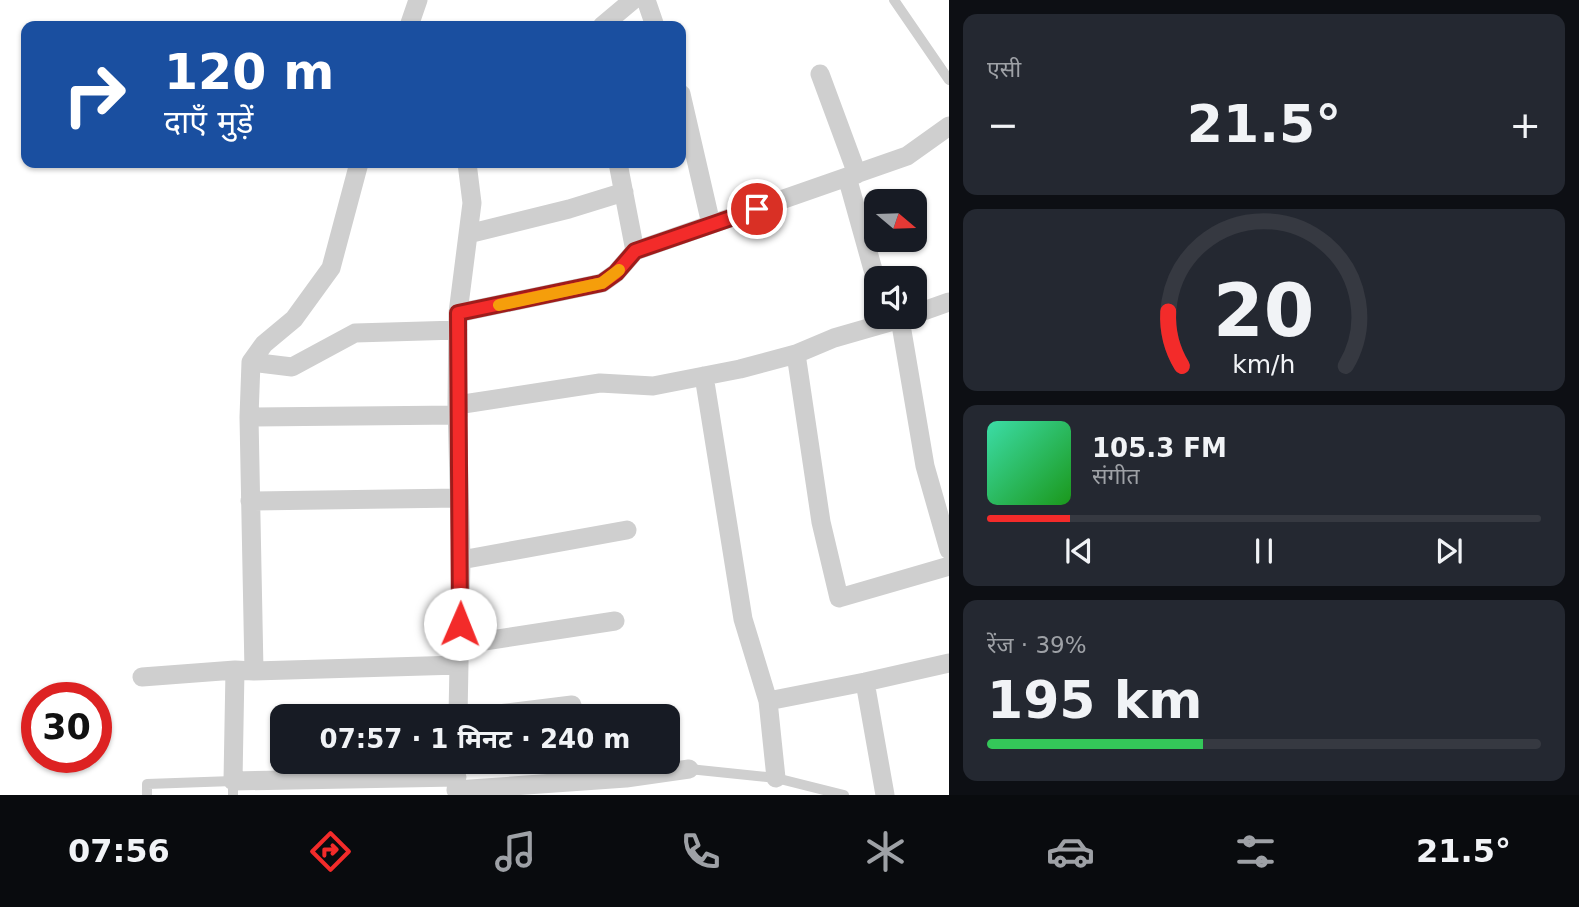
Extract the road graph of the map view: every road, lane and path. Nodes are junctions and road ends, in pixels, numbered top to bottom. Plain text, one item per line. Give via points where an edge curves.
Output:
1 (418, 0) edge
2 (632, 0) edge
3 (646, 0) edge
4 (894, 0) edge
5 (412, 21) edge
6 (608, 21) edge
7 (653, 21) edge
8 (820, 74) dead end
9 (949, 80) edge
10 (686, 116) edge
11 (949, 126) edge
12 (358, 168) edge
13 (468, 168) edge
14 (619, 168) edge
15 (852, 176) junction
16 (624, 192) junction
17 (711, 224) junction
18 (468, 234) junction
19 (635, 251) junction
20 (873, 266) edge
21 (949, 302) edge
22 (927, 309) edge
23 (458, 321) junction
24 (864, 329) edge
25 (901, 329) edge
26 (796, 354) junction
27 (251, 362) junction
28 (704, 376) junction
29 (457, 410) junction
30 (249, 418) junction
31 (460, 498) junction
32 (250, 501) junction
33 (627, 530) dead end
34 (949, 550) edge
35 (461, 560) junction
36 (949, 566) edge
37 (615, 621) dead end
38 (459, 645) junction
39 (949, 663) edge
40 (459, 665) junction
41 (244, 671) junction
42 (142, 677) dead end
43 (865, 682) junction
44 (768, 701) junction
45 (458, 704) edge
46 (689, 769) joint
47 (776, 778) junction
48 (456, 781) edge
49 (233, 788) edge
50 (146, 795) edge
51 (844, 795) edge
52 (885, 795) edge

1 - 5 street
2 - 6 street
3 - 7 street
4 - 9 lane
8 - 15 street
10 - 17 street
11 - 15 street via 907,156
12 - 27 street via 331,268 294,319 264,344
13 - 18 street via 472,203
14 - 16 street
15 - 17 street
15 - 20 street
16 - 18 street
16 - 19 street
17 - 19 street
18 - 23 street
19 - 23 street via 602,283
21 - 22 street
23 - 27 street via 355,333 292,367
23 - 29 street
24 - 26 street
25 - 34 street via 925,466
26 - 28 street
26 - 36 street via 821,523 839,598
27 - 30 street
28 - 29 street via 653,386 600,383
28 - 44 street via 743,619
29 - 30 street
29 - 31 street
30 - 32 street
31 - 32 street
31 - 35 street
32 - 41 street
33 - 35 street
35 - 38 street
37 - 38 street
38 - 40 street
39 - 43 street
40 - 41 street
40 - 45 street
41 - 42 street
41 - 49 street
43 - 44 street
43 - 52 street
44 - 47 street
46 - 47 lane
46 - 48 street via 626,778
47 - 51 lane
48 - 49 street
49 - 50 lane via 147,784

